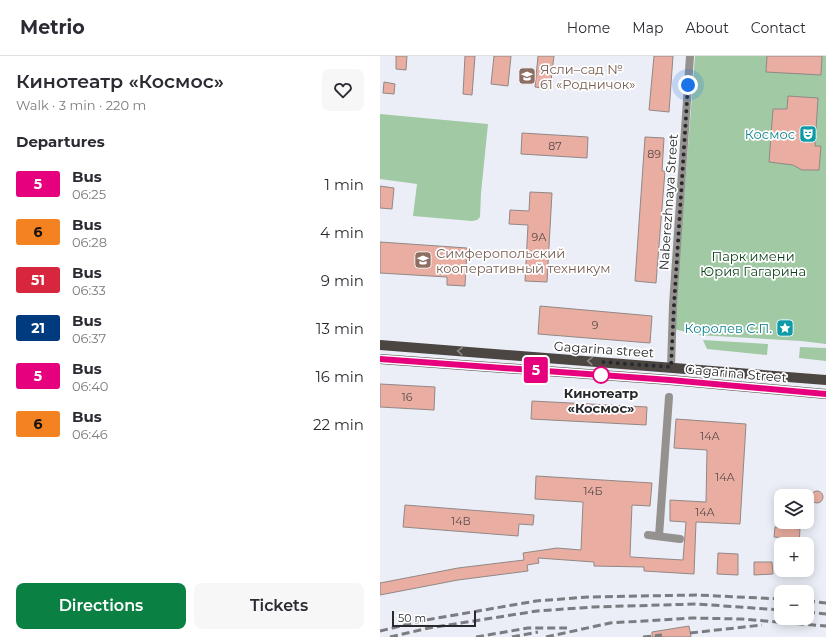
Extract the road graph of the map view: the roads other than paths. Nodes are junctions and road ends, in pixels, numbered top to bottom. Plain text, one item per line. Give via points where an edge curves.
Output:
1 (690, 56) edge
2 (380, 345) edge
3 (380, 359) edge
4 (671, 367) junction
5 (826, 380) edge
6 (826, 394) edge
7 (669, 397) dead end
8 (648, 535) dead end
9 (659, 536) junction
10 (680, 539) dead end

1 - 4 street, Naberezhnaya Street
4 -> 2 main road, Gagarina street
3 - 6 main road, Gagarina Street
4 - 5 main road, Gagarina street
7 - 9 street
8 - 9 street
9 - 10 street

